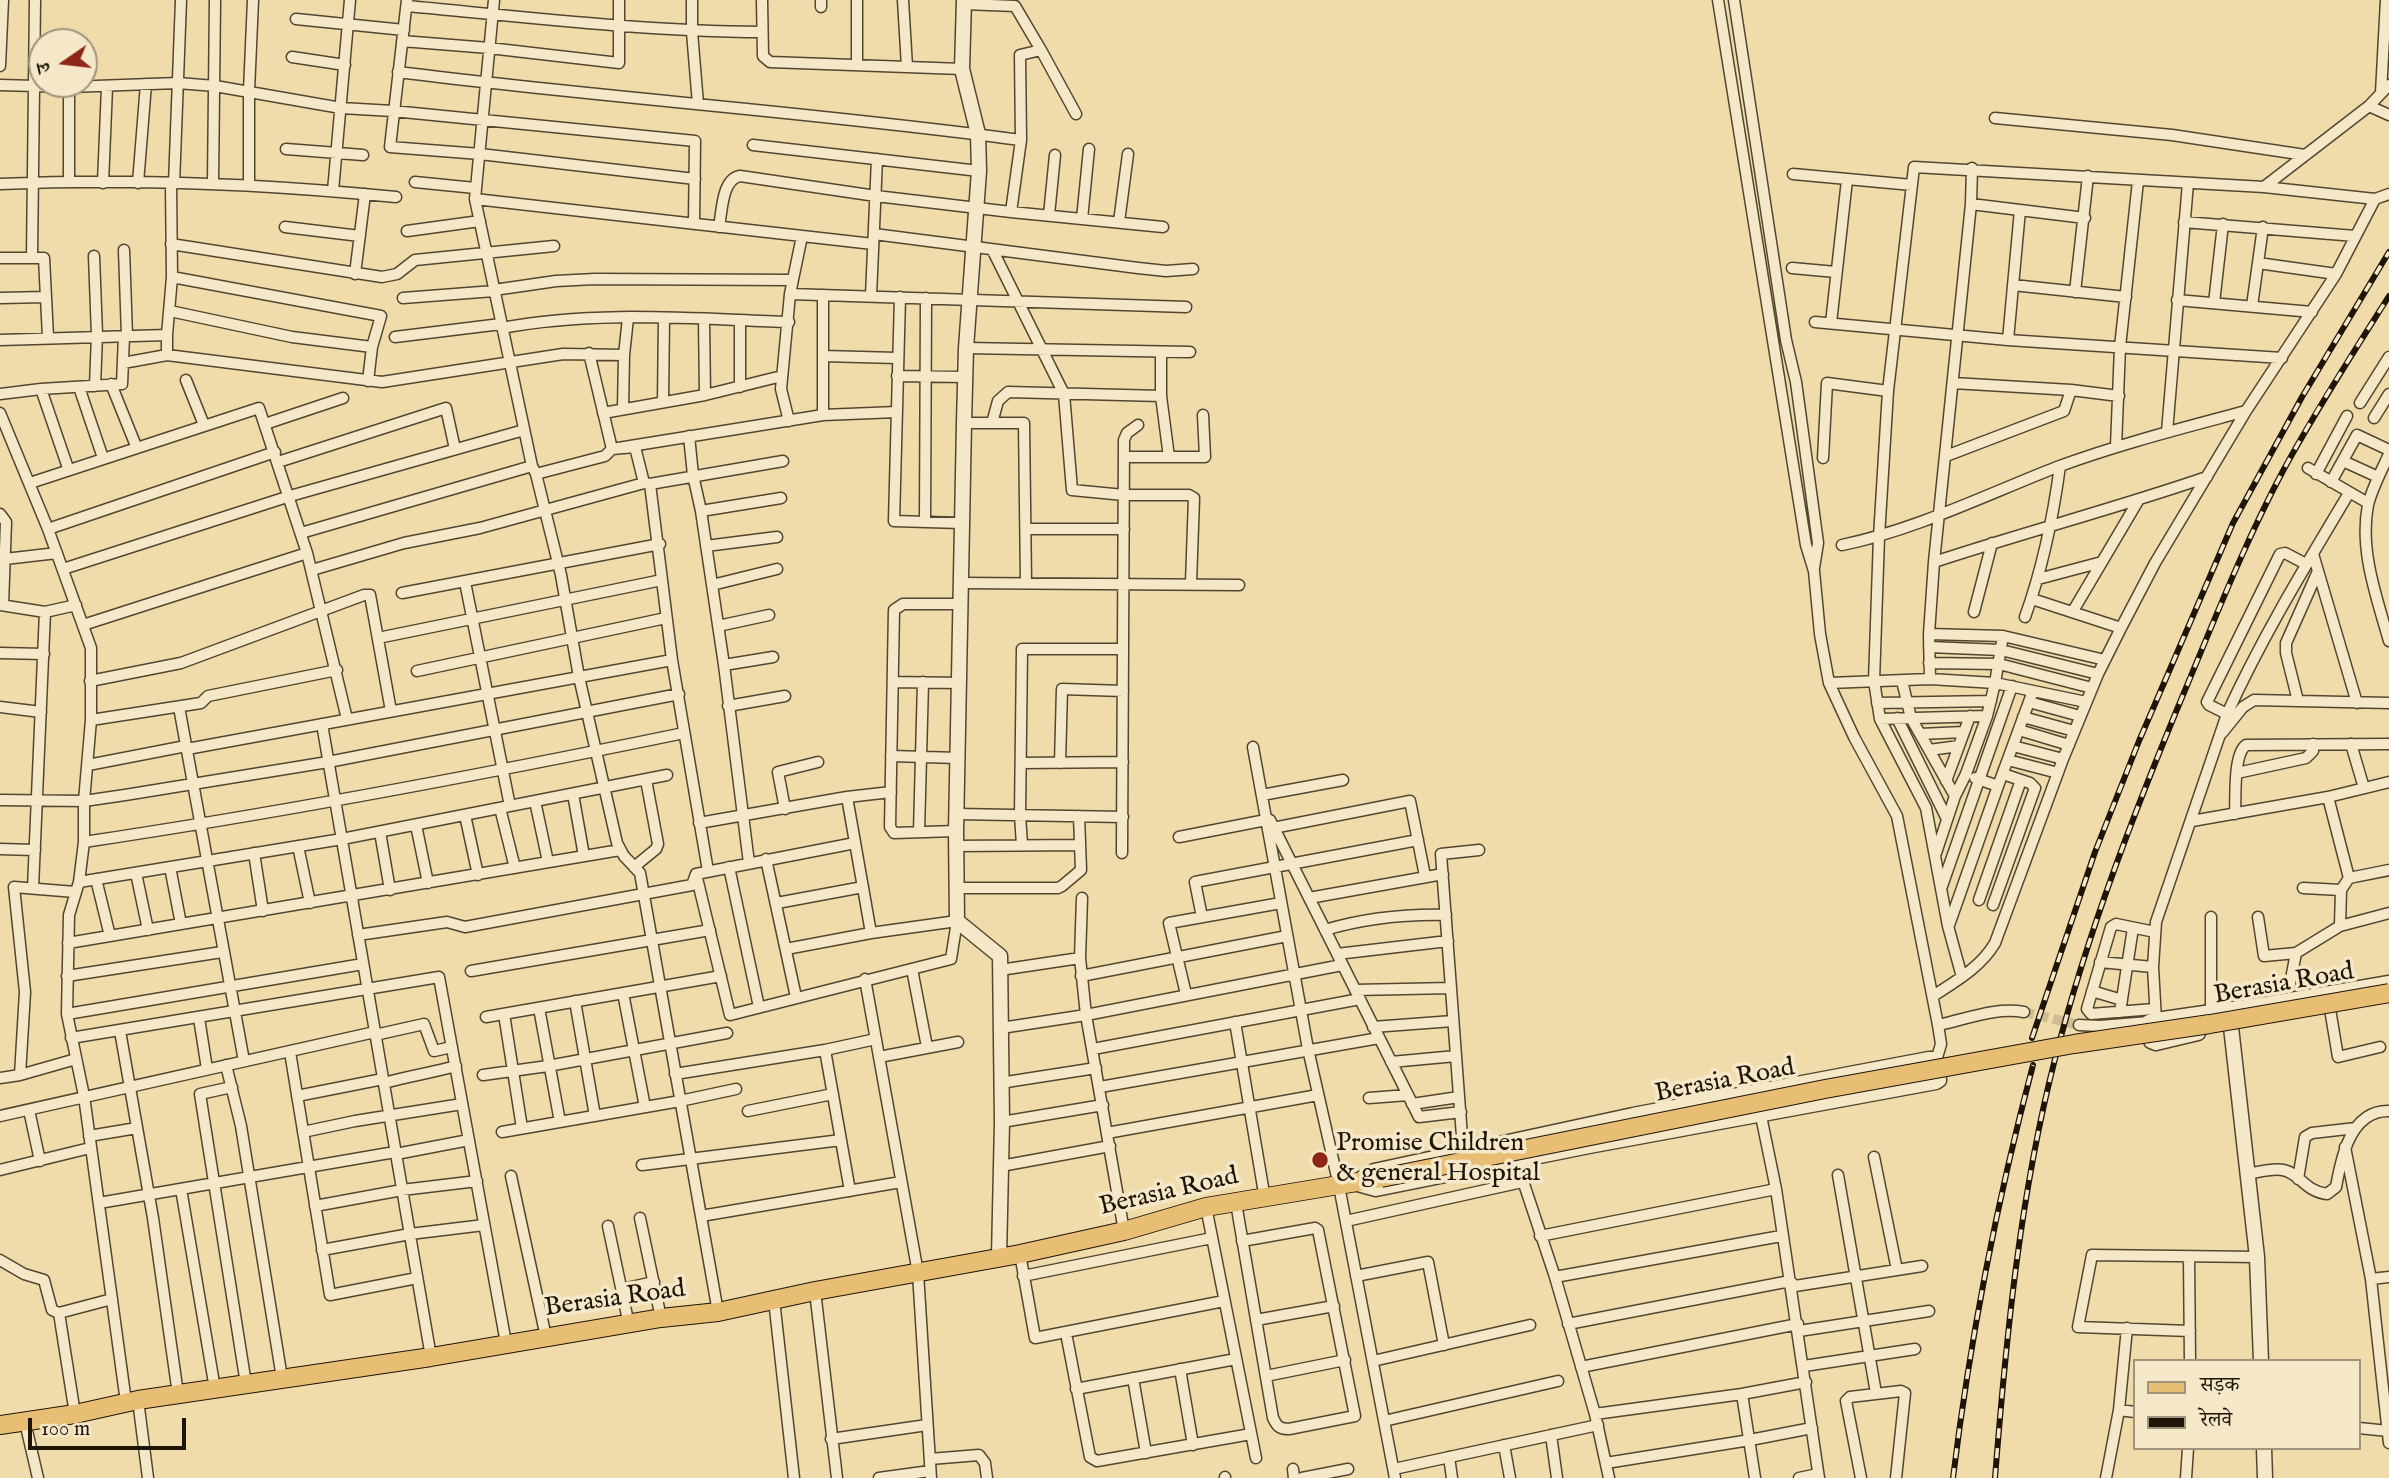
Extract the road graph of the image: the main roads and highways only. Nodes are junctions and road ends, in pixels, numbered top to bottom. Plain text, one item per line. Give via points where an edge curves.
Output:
1 (2389, 996) edge
2 (0, 1425) edge

1 - 2 main road, Berasia Road, bridge via 2074,1044 1825,1089 1347,1185 1206,1207 1020,1254 718,1312

